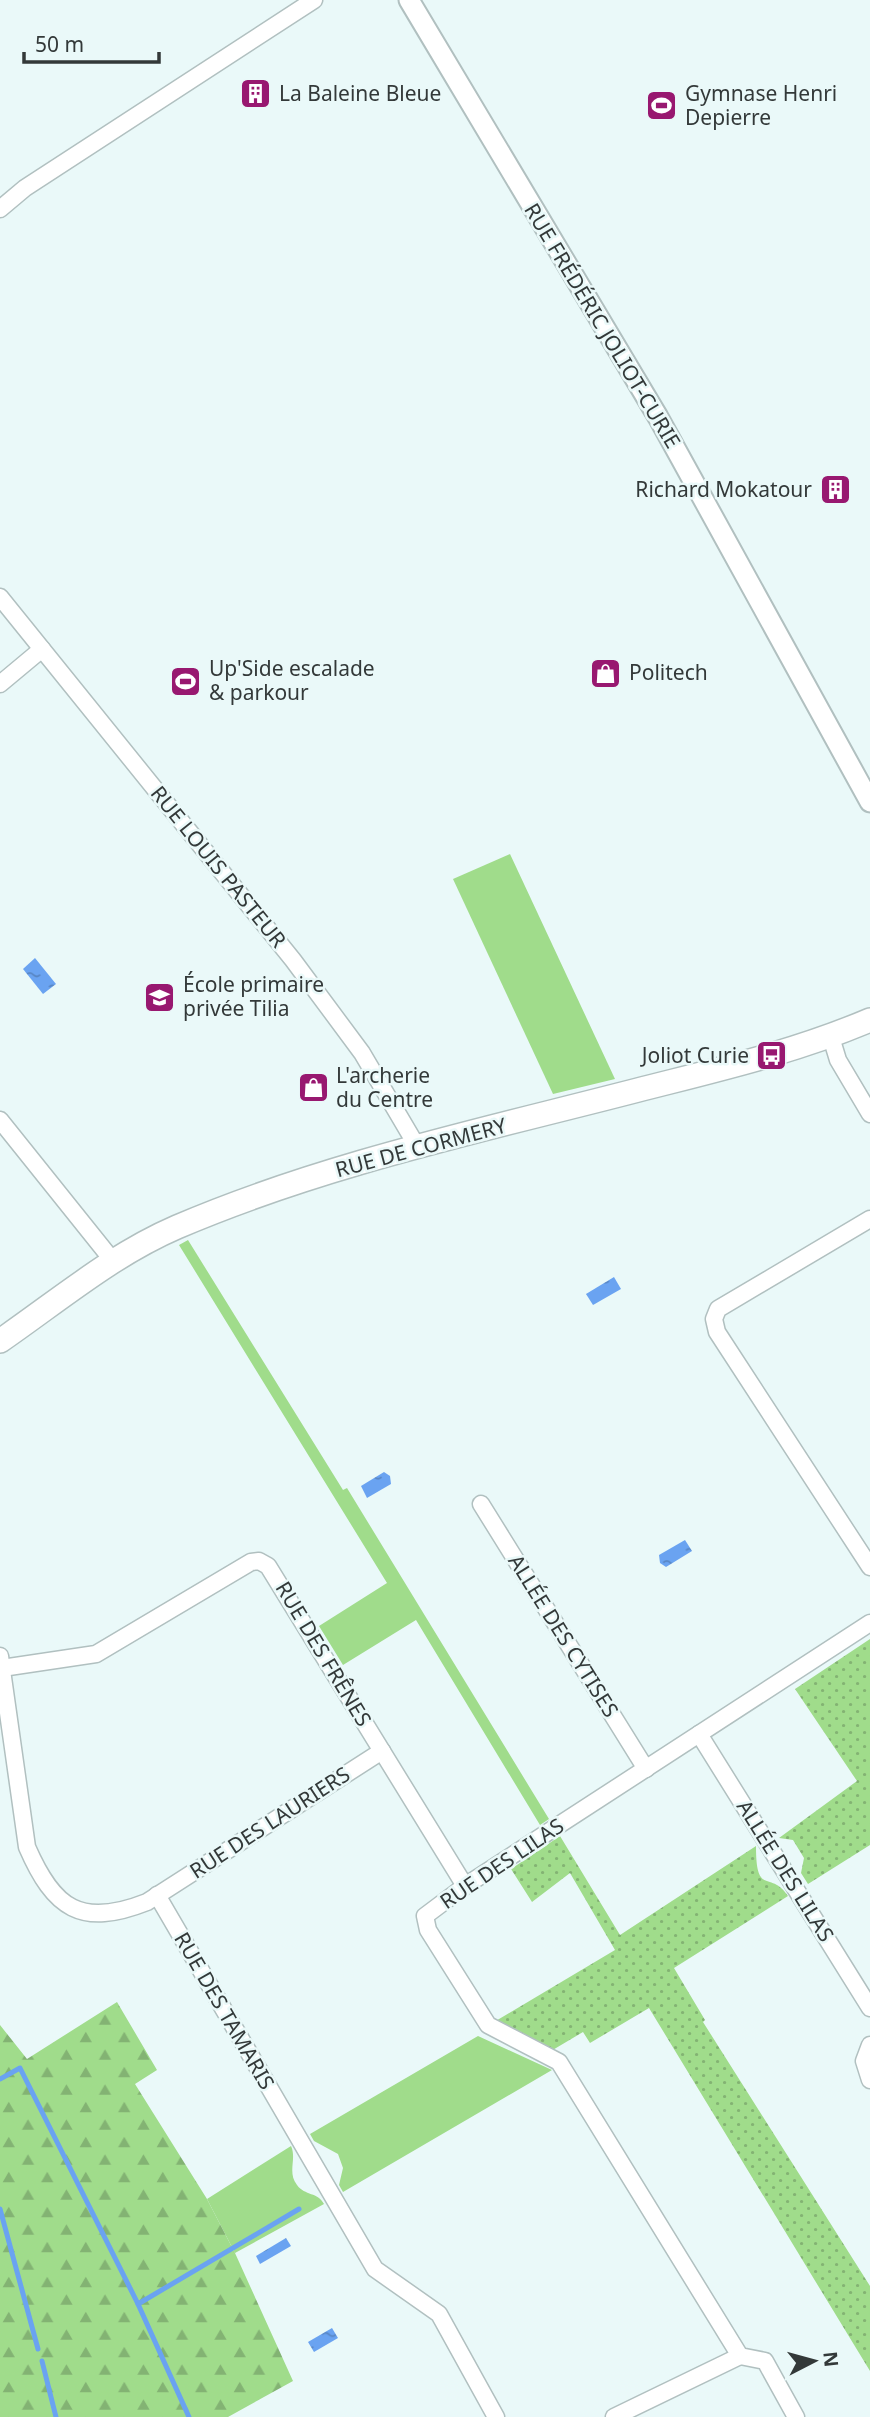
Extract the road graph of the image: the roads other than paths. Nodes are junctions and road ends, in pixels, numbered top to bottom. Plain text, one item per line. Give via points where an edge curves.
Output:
1 (314, 0) edge
2 (409, 0) edge
3 (0, 209) edge
4 (0, 597) edge
5 (43, 649) junction
6 (0, 684) edge
7 (870, 802) edge
8 (870, 1020) edge
9 (831, 1037) junction
10 (870, 1114) edge
11 (0, 1120) edge
12 (418, 1148) junction
13 (870, 1219) edge
14 (113, 1261) junction
15 (0, 1341) edge
16 (481, 1504) dead end
17 (870, 1567) edge
18 (870, 1623) edge
19 (1, 1662) edge
20 (699, 1734) junction
21 (382, 1751) junction
22 (7, 1758) edge
23 (646, 1769) junction
24 (466, 1886) junction
25 (157, 1895) junction
26 (870, 2008) edge
27 (870, 2045) edge
28 (870, 2080) edge
29 (740, 2356) junction
30 (495, 2417) edge
31 (614, 2417) edge
32 (796, 2417) edge

1 - 3 street via 25,188
2 - 7 street, RUE FRÉDÉRIC JOLIOT-CURIE via 658,417
4 - 5 street, RUE LOUIS PASTEUR
5 - 6 street
5 - 12 street, RUE LOUIS PASTEUR via 300,970 362,1053
8 - 9 main road, RUE DE CORMERY
9 - 10 street via 838,1060
9 - 12 main road, RUE DE CORMERY
11 - 14 street
12 - 14 main road, RUE DE CORMERY via 258,1195 175,1228
13 - 17 street via 718,1309 714,1319 717,1332
14 - 15 main road, RUE DE CORMERY
16 - 23 street, ALLÉE DES CYTISES
18 - 20 street, RUE DES LILAS
19 - 21 street, RUE DES FRÊNES via 96,1654 259,1561 268,1566
19 - 22 street
20 - 23 street, RUE DES LILAS
20 - 26 street, ALLÉE DES LILAS
21 - 24 street, RUE DES FRÊNES
21 - 25 street, RUE DES LAURIERS
22 - 25 street via 27,1847 40,1876 60,1899 88,1915 105,1915
23 - 24 street, RUE DES LILAS
24 - 29 street, RUE DES LILAS via 425,1916 428,1930 488,2025 559,2062
25 - 30 street, RUE DES TAMARIS via 375,2269 439,2314
27 - 28 street via 864,2061
29 - 31 street
29 - 32 street via 765,2361

